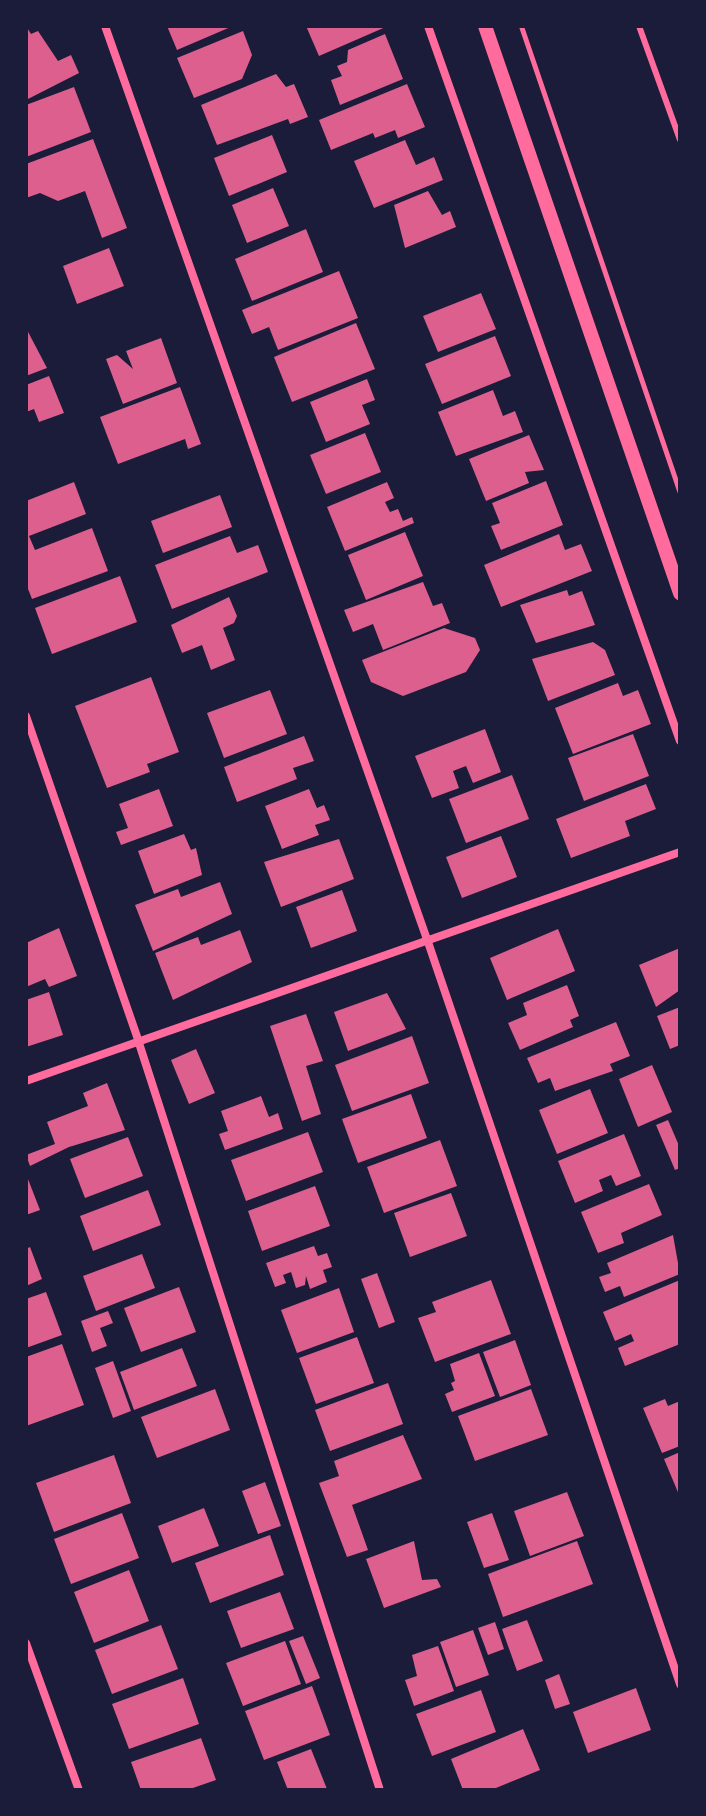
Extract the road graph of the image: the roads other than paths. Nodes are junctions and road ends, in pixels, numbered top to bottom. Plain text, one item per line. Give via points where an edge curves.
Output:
1 (105, 26) edge
2 (428, 26) edge
3 (485, 26) edge
4 (639, 26) edge
5 (680, 140) edge
6 (680, 593) edge
7 (26, 716) edge
8 (680, 741) edge
9 (680, 852) edge
10 (428, 942) junction
11 (138, 1040) junction
12 (26, 1081) edge
13 (26, 1643) edge
14 (680, 1684) edge
15 (79, 1790) edge
16 (380, 1790) edge

1 - 10 street
2 - 8 street
3 - 6 street
4 - 5 lane
7 - 11 street
9 - 10 street
10 - 11 street
10 - 14 street
11 - 12 street
11 - 16 street
13 - 15 street

